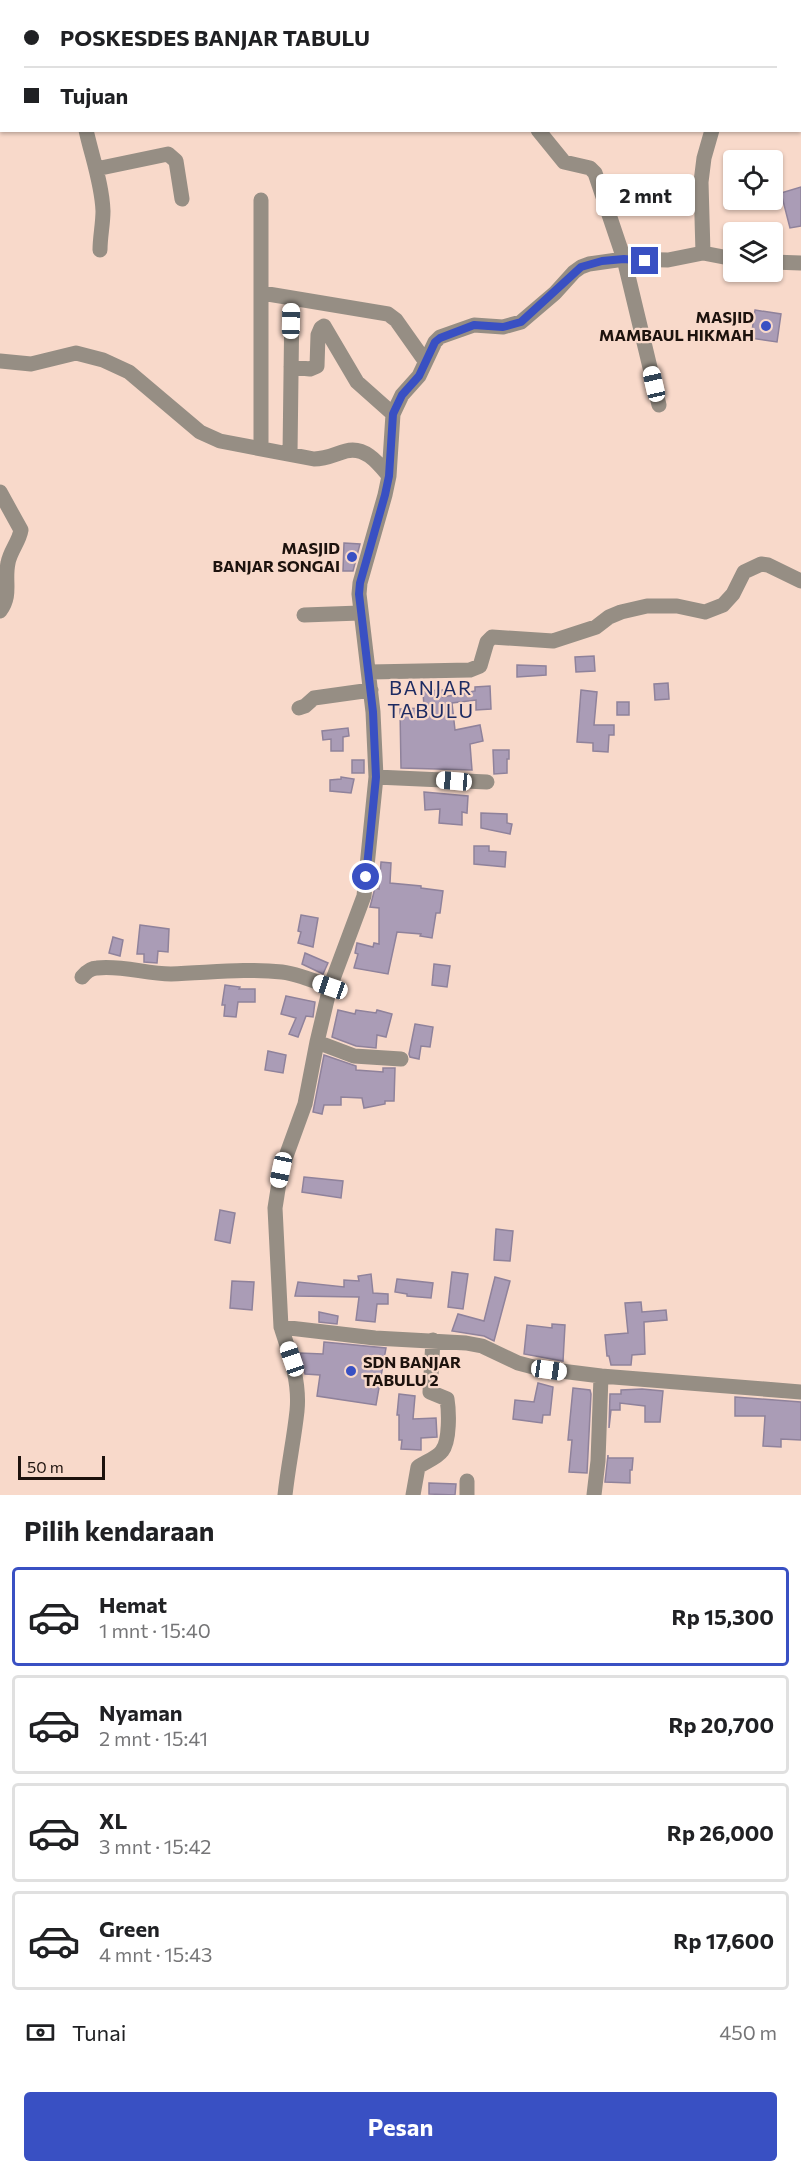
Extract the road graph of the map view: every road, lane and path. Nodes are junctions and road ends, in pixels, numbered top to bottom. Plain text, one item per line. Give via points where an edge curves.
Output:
1 (87, 132) edge
2 (540, 132) edge
3 (711, 132) edge
4 (96, 169) junction
5 (182, 199) dead end
6 (261, 200) dead end
7 (100, 250) dead end
8 (703, 253) junction
9 (723, 257) edge
10 (624, 259) junction
11 (783, 262) edge
12 (801, 263) edge
13 (262, 293) junction
14 (292, 298) junction
15 (0, 361) edge
16 (425, 362) junction
17 (291, 367) junction
18 (659, 405) dead end
19 (393, 414) junction
20 (261, 447) junction
21 (290, 454) junction
22 (389, 476) junction
23 (0, 492) edge
24 (801, 581) edge
25 (0, 611) edge
26 (360, 613) junction
27 (304, 615) dead end
28 (369, 672) junction
29 (371, 690) junction
30 (299, 708) dead end
31 (376, 777) junction
32 (487, 782) dead end
33 (82, 977) dead end
34 (330, 987) junction
35 (317, 1042) junction
36 (401, 1059) dead end
37 (281, 1327) junction
38 (433, 1340) junction
39 (601, 1376) junction
40 (801, 1392) edge
41 (285, 1495) edge
42 (413, 1495) edge
43 (594, 1495) edge

1 - 4 street
2 - 10 street via 564,162 590,168 595,173
3 - 8 street via 701,182
4 - 5 street via 168,154 176,161
4 - 7 street via 103,212
6 - 13 street
8 - 9 street
8 - 10 street via 668,260
10 - 16 street via 581,267 521,322 503,327 474,325 440,338
10 - 18 street
11 - 12 street
13 - 14 street
13 - 20 street
14 - 16 street via 388,314
14 - 17 street
15 - 20 street via 31,363 76,353 103,360 129,372 200,432 220,441
16 - 19 street
17 - 19 street via 317,366 318,335 324,326 357,382
17 - 21 street
19 - 22 street
20 - 21 street
21 - 22 street via 324,459 358,451 378,462
22 - 26 street via 360,583
23 - 25 street via 21,531 10,555 8,596
24 - 28 street via 761,564 744,572 723,605 705,612 668,606 632,608 596,627 553,641 489,638 480,666 470,670
26 - 27 street
26 - 28 street
28 - 29 street
29 - 30 street via 314,698
29 - 31 street
31 - 32 street
31 - 34 street via 364,896
33 - 34 street via 96,968 169,974 219,970 283,972
34 - 35 street
35 - 36 street via 354,1056
35 - 37 street via 305,1104 277,1189
37 - 38 street
37 - 41 street via 292,1359 297,1409
38 - 39 street via 483,1346 537,1368
38 - 42 street via 430,1392 447,1399 448,1430 441,1454 418,1467
39 - 40 street
39 - 43 street

